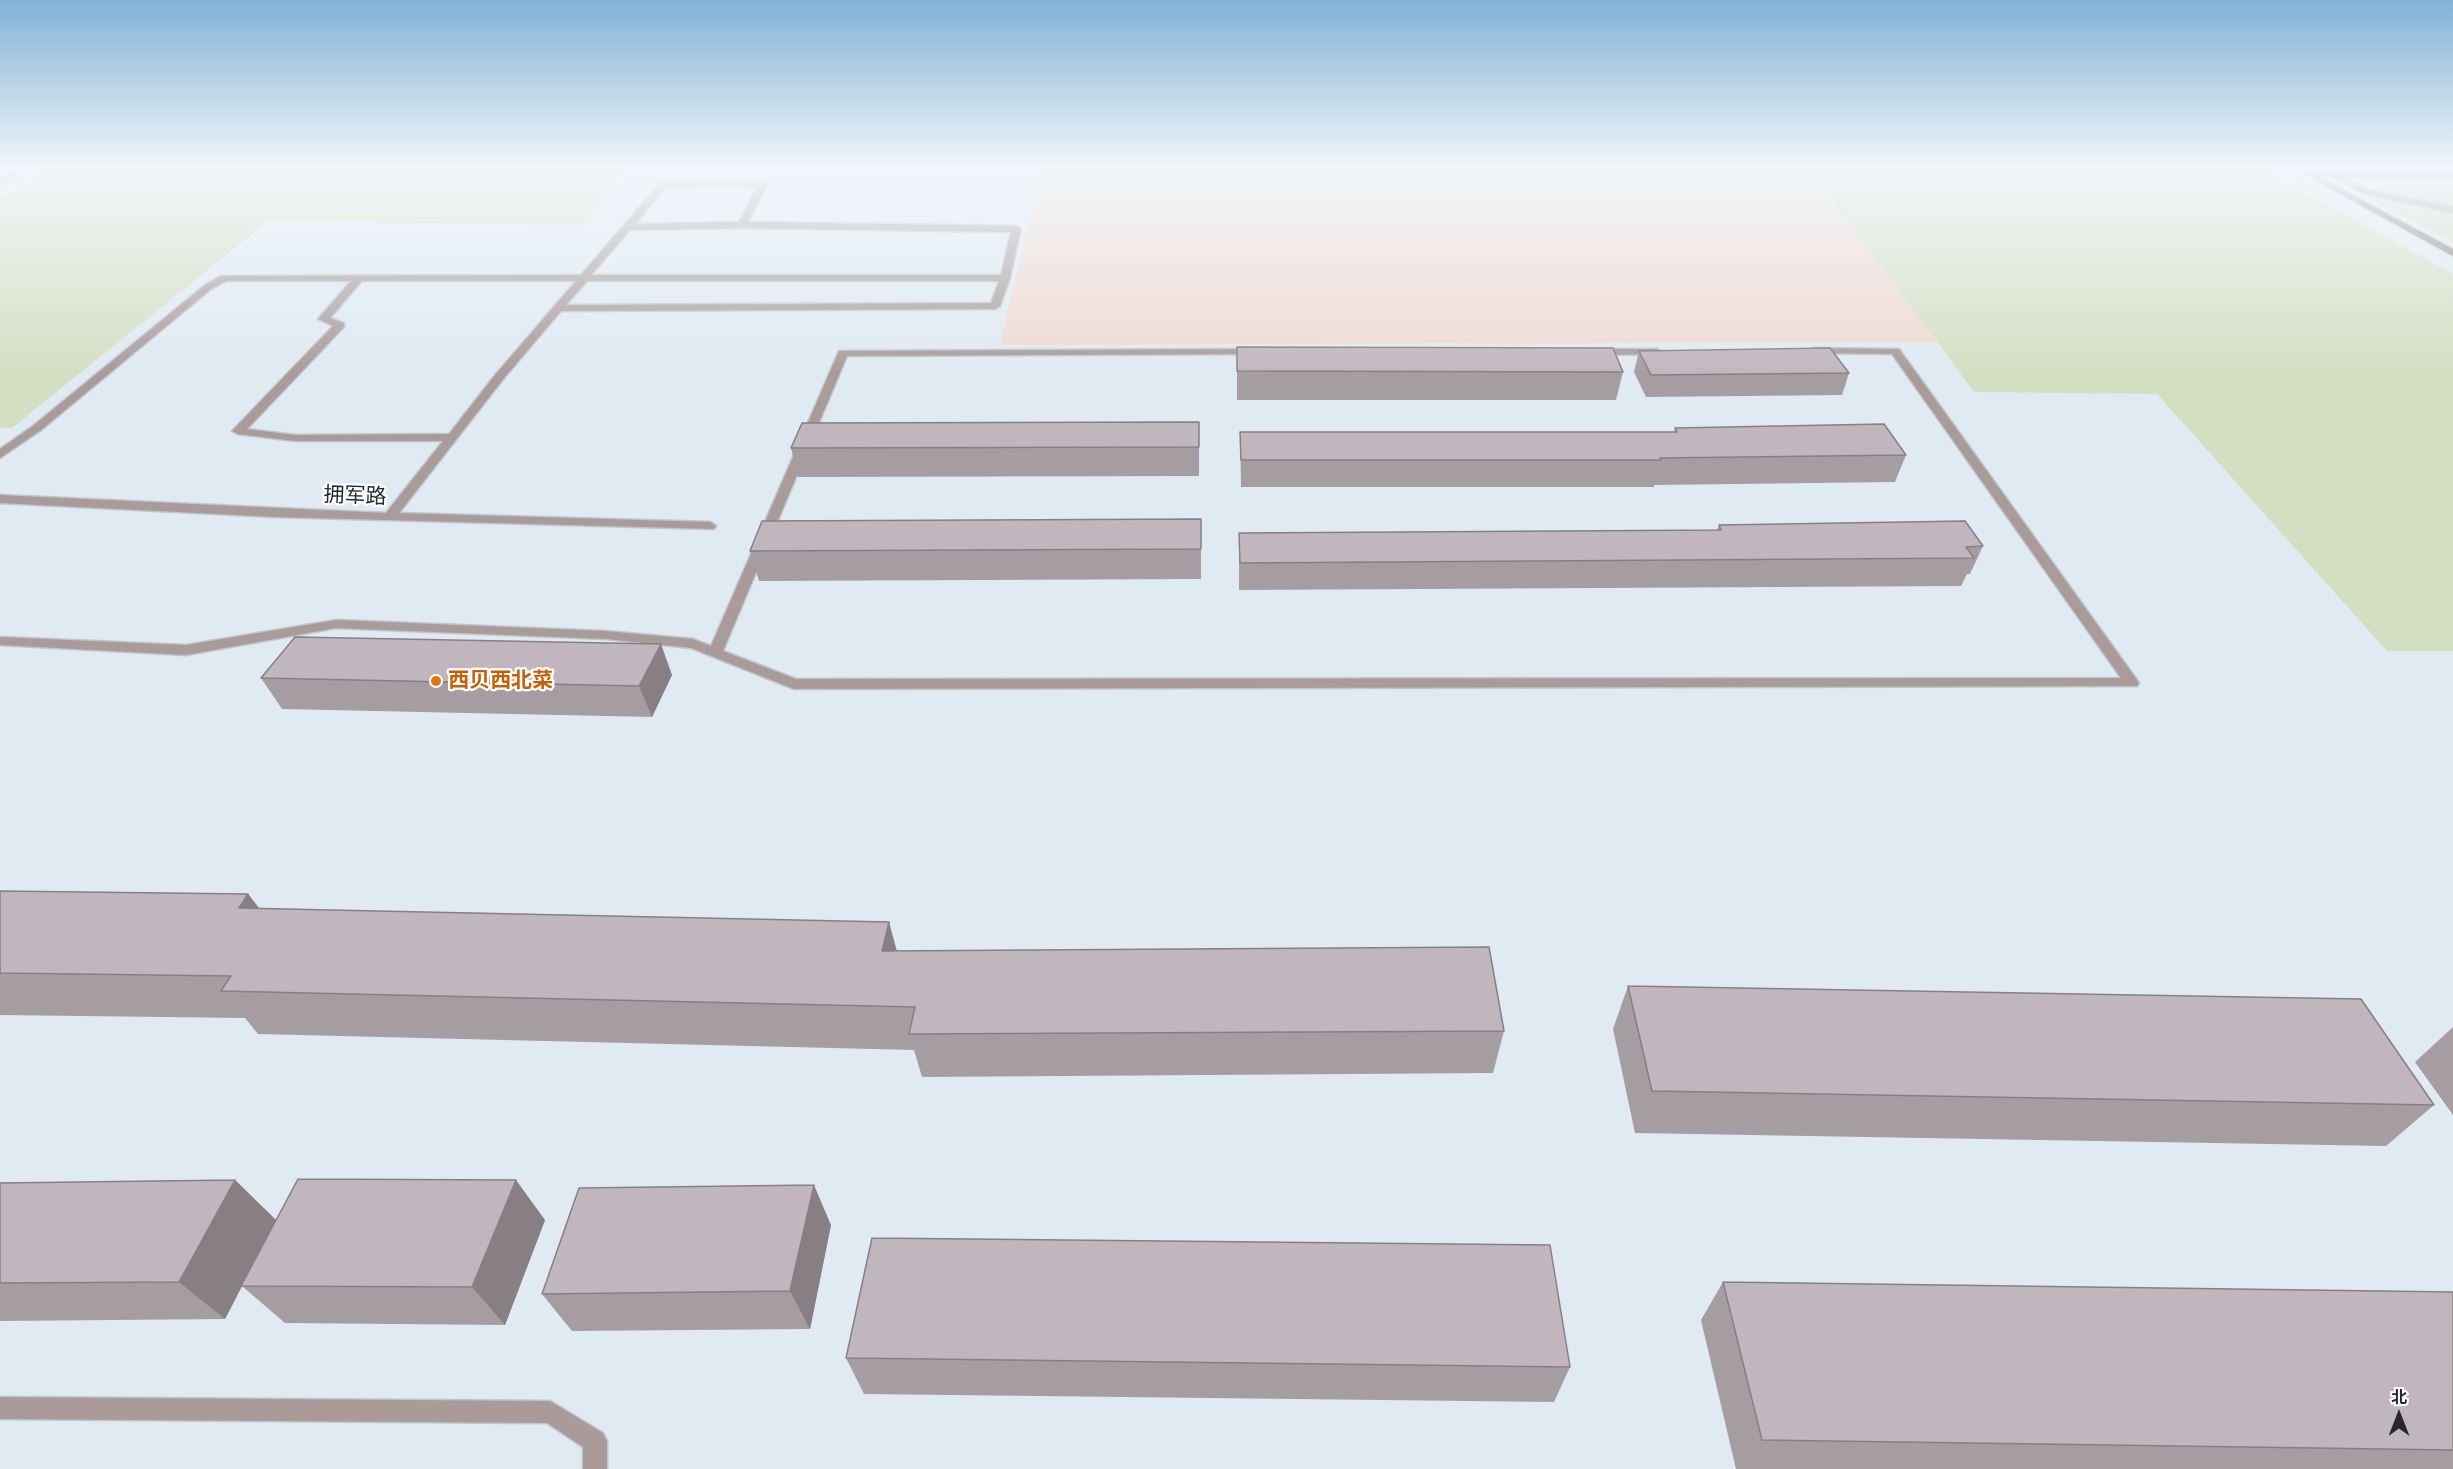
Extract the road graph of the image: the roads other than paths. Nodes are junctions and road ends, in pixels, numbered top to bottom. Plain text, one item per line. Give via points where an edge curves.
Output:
1 (616, 238) edge
2 (1015, 238) edge
3 (2424, 238) edge
4 (2453, 253) edge
5 (583, 278) junction
6 (1005, 278) junction
7 (358, 279) junction
8 (560, 308) junction
9 (1800, 351) edge
10 (1274, 352) edge
11 (1584, 352) edge
12 (1668, 352) edge
13 (450, 437) junction
14 (0, 454) edge
15 (0, 499) edge
16 (389, 517) junction
17 (710, 526) dead end
18 (0, 641) edge
19 (715, 652) junction
20 (0, 1408) edge
21 (595, 1469) edge

1 - 5 street
2 - 6 street
3 - 4 street
5 - 6 street
5 - 7 street
5 - 8 street
6 - 8 street via 995,306
7 - 13 street via 323,319 340,325 238,431 295,438
7 - 14 street via 224,278 208,287 38,428
8 - 13 street
9 - 19 street via 1895,351 2132,683 794,684
10 - 19 street via 843,353
11 - 12 street
13 - 16 street
15 - 16 street, 拥军路
16 - 17 street, 拥军路
18 - 19 street via 186,650 336,624 606,635 693,644
20 - 21 street via 550,1412 595,1441

